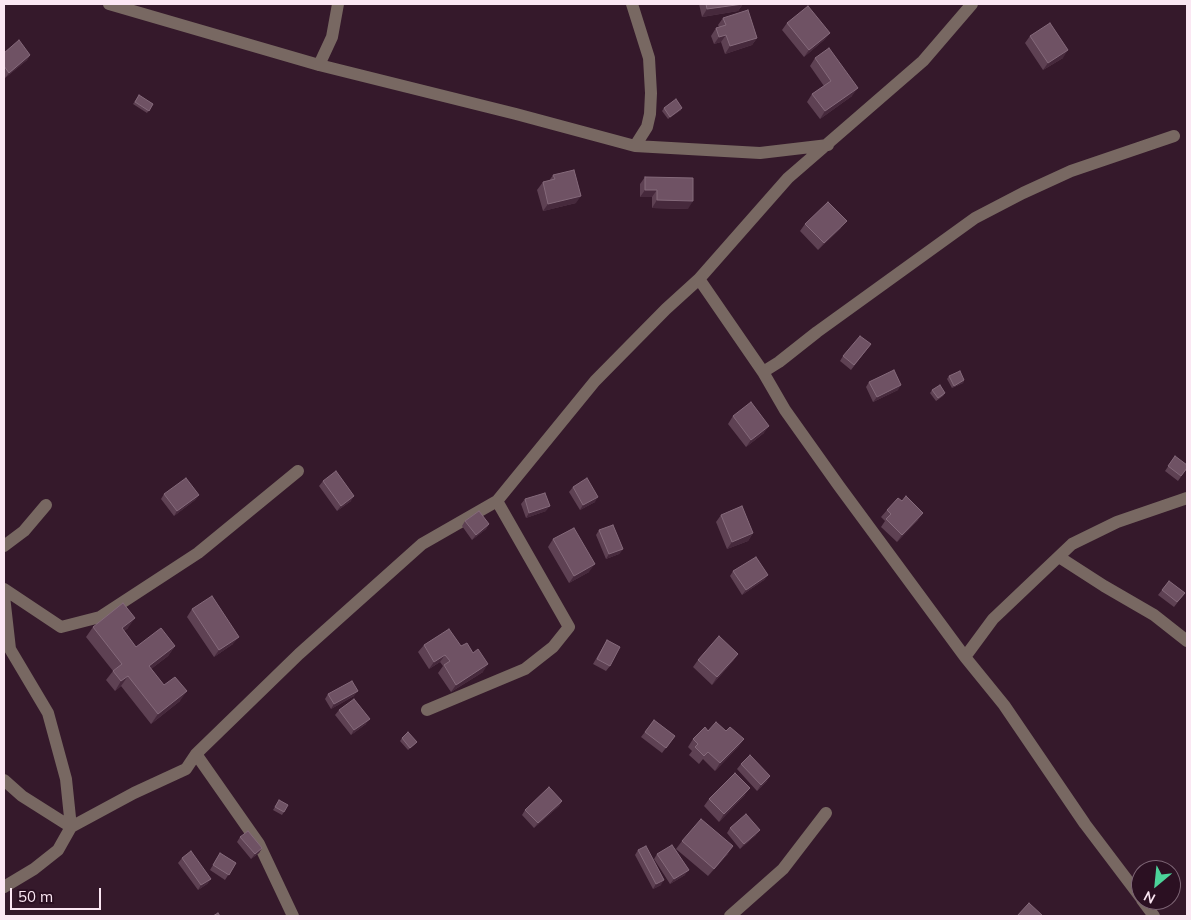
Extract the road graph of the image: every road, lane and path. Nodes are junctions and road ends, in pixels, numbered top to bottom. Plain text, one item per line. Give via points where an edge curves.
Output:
1 (109, 4) edge
2 (338, 4) edge
3 (632, 4) edge
4 (972, 4) edge
5 (319, 65) junction
6 (1174, 136) dead end
7 (828, 145) junction
8 (634, 146) junction
9 (699, 280) junction
10 (762, 372) junction
11 (298, 471) dead end
12 (1187, 498) edge
13 (497, 501) junction
14 (46, 506) dead end
15 (4, 546) edge
16 (1059, 557) junction
17 (4, 589) edge
18 (4, 596) edge
19 (1187, 642) edge
20 (6, 646) edge
21 (965, 657) junction
22 (427, 710) dead end
23 (196, 754) junction
24 (4, 780) edge
25 (826, 813) dead end
26 (71, 827) junction
27 (1131, 885) edge
28 (4, 887) edge
29 (293, 916) edge
30 (730, 916) edge

1 - 5 street
2 - 5 street via 332,37
3 - 8 street via 648,58 652,93 647,127
4 - 7 street via 923,61
5 - 8 street
6 - 10 street via 1071,171 975,218
7 - 8 street via 760,153
7 - 9 street via 788,178
9 - 10 street
9 - 13 street via 595,381
10 - 21 street via 839,486
11 - 17 street via 198,553 100,617 61,627
12 - 16 street via 1091,534 1072,544
13 - 22 street via 569,626 553,647 525,669
13 - 23 street via 422,544 299,654
14 - 15 street via 24,531
16 - 19 street via 1154,615
16 - 21 street via 993,619
18 - 20 street
20 - 26 street via 48,713 66,780
21 - 27 street via 1004,705 1085,824
23 - 26 street via 186,769
23 - 29 street via 259,844
24 - 26 street via 22,796
25 - 30 street via 783,870
26 - 28 street via 58,850

